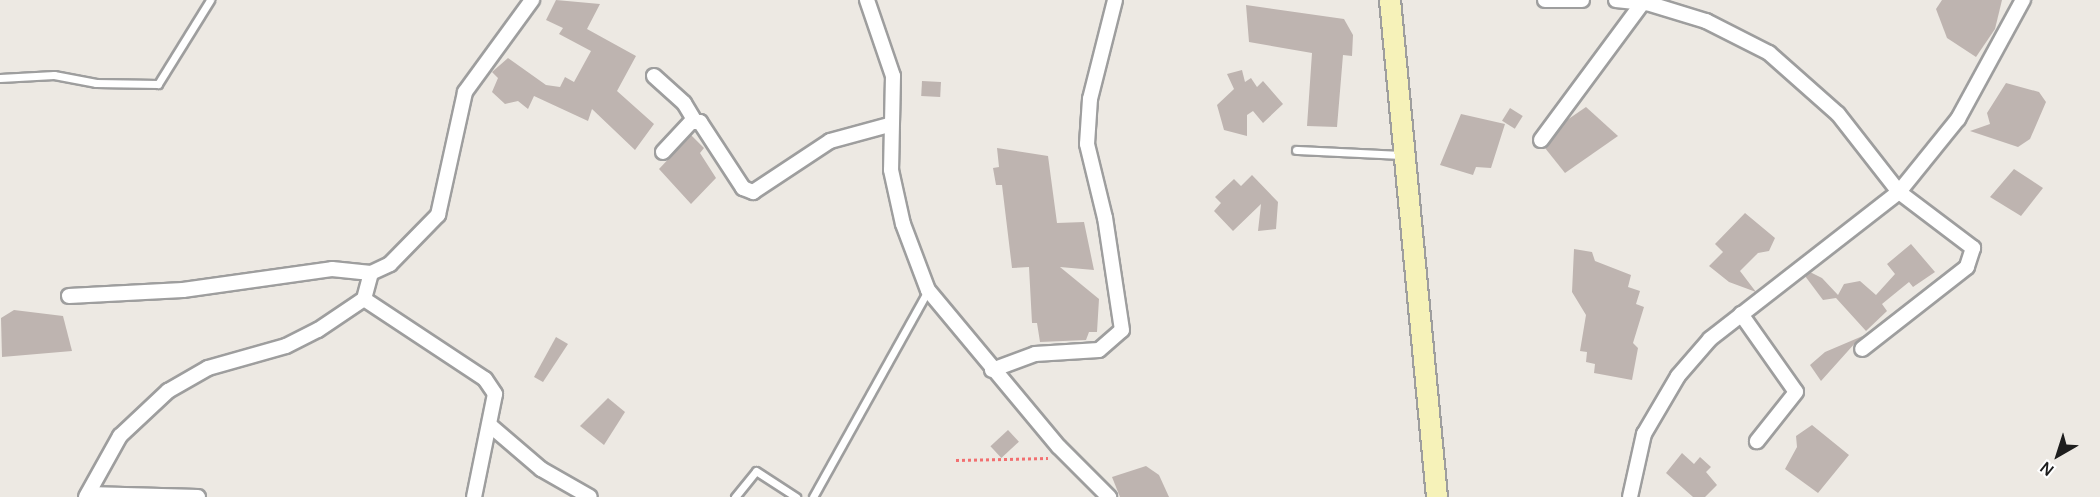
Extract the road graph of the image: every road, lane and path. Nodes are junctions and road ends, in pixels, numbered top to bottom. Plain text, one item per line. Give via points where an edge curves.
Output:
1 (210, 0) edge
2 (532, 0) edge
3 (867, 0) edge
4 (1115, 0) edge
5 (1390, 0) edge
6 (1545, 0) edge
7 (1582, 0) edge
8 (1616, 0) edge
9 (2023, 0) edge
10 (1643, 2) junction
11 (654, 76) dead end
12 (0, 78) edge
13 (695, 121) junction
14 (889, 125) junction
15 (1541, 140) dead end
16 (1296, 150) dead end
17 (663, 152) dead end
18 (1403, 155) junction
19 (1899, 192) junction
20 (370, 273) junction
21 (928, 290) junction
22 (69, 296) dead end
23 (364, 299) junction
24 (1741, 314) junction
25 (1863, 349) dead end
26 (992, 370) junction
27 (492, 428) junction
28 (1757, 441) dead end
29 (1071, 458) junction
30 (956, 460) dead end
31 (87, 495) edge
32 (198, 497) edge
33 (474, 497) edge
34 (590, 497) edge
35 (735, 497) edge
36 (796, 497) edge
37 (813, 497) edge
38 (1109, 497) edge
39 (1437, 497) edge
40 (1630, 497) edge

1 - 12 lane via 158,84 118,85 54,75
2 - 20 street via 465,92 438,215 390,264
3 - 14 street via 893,76
4 - 26 street via 1090,99 1087,144 1105,218 1122,330 1099,350 1035,354
5 - 18 street
6 - 7 street
8 - 10 street
9 - 19 street via 1958,119
10 - 15 street
10 - 19 street via 1739,34 1769,53 1838,114
11 - 13 street via 684,103
13 - 14 street via 748,192 830,141
13 - 17 street
14 - 21 street via 903,224
16 - 18 lane
18 - 39 street
19 - 24 street
19 - 25 street via 1965,239 1974,257
20 - 22 street via 332,270 183,290
20 - 23 street
21 - 26 street
21 - 37 lane
23 - 27 street via 484,379 495,394
23 - 31 street via 286,346 208,368 168,391 130,424
24 - 28 street via 1794,383 1796,392
24 - 40 street via 1678,376 1644,434
26 - 29 street
27 - 33 street
27 - 34 street via 541,469
29 - 30 path
29 - 38 street
31 - 32 street
35 - 36 lane via 756,471

